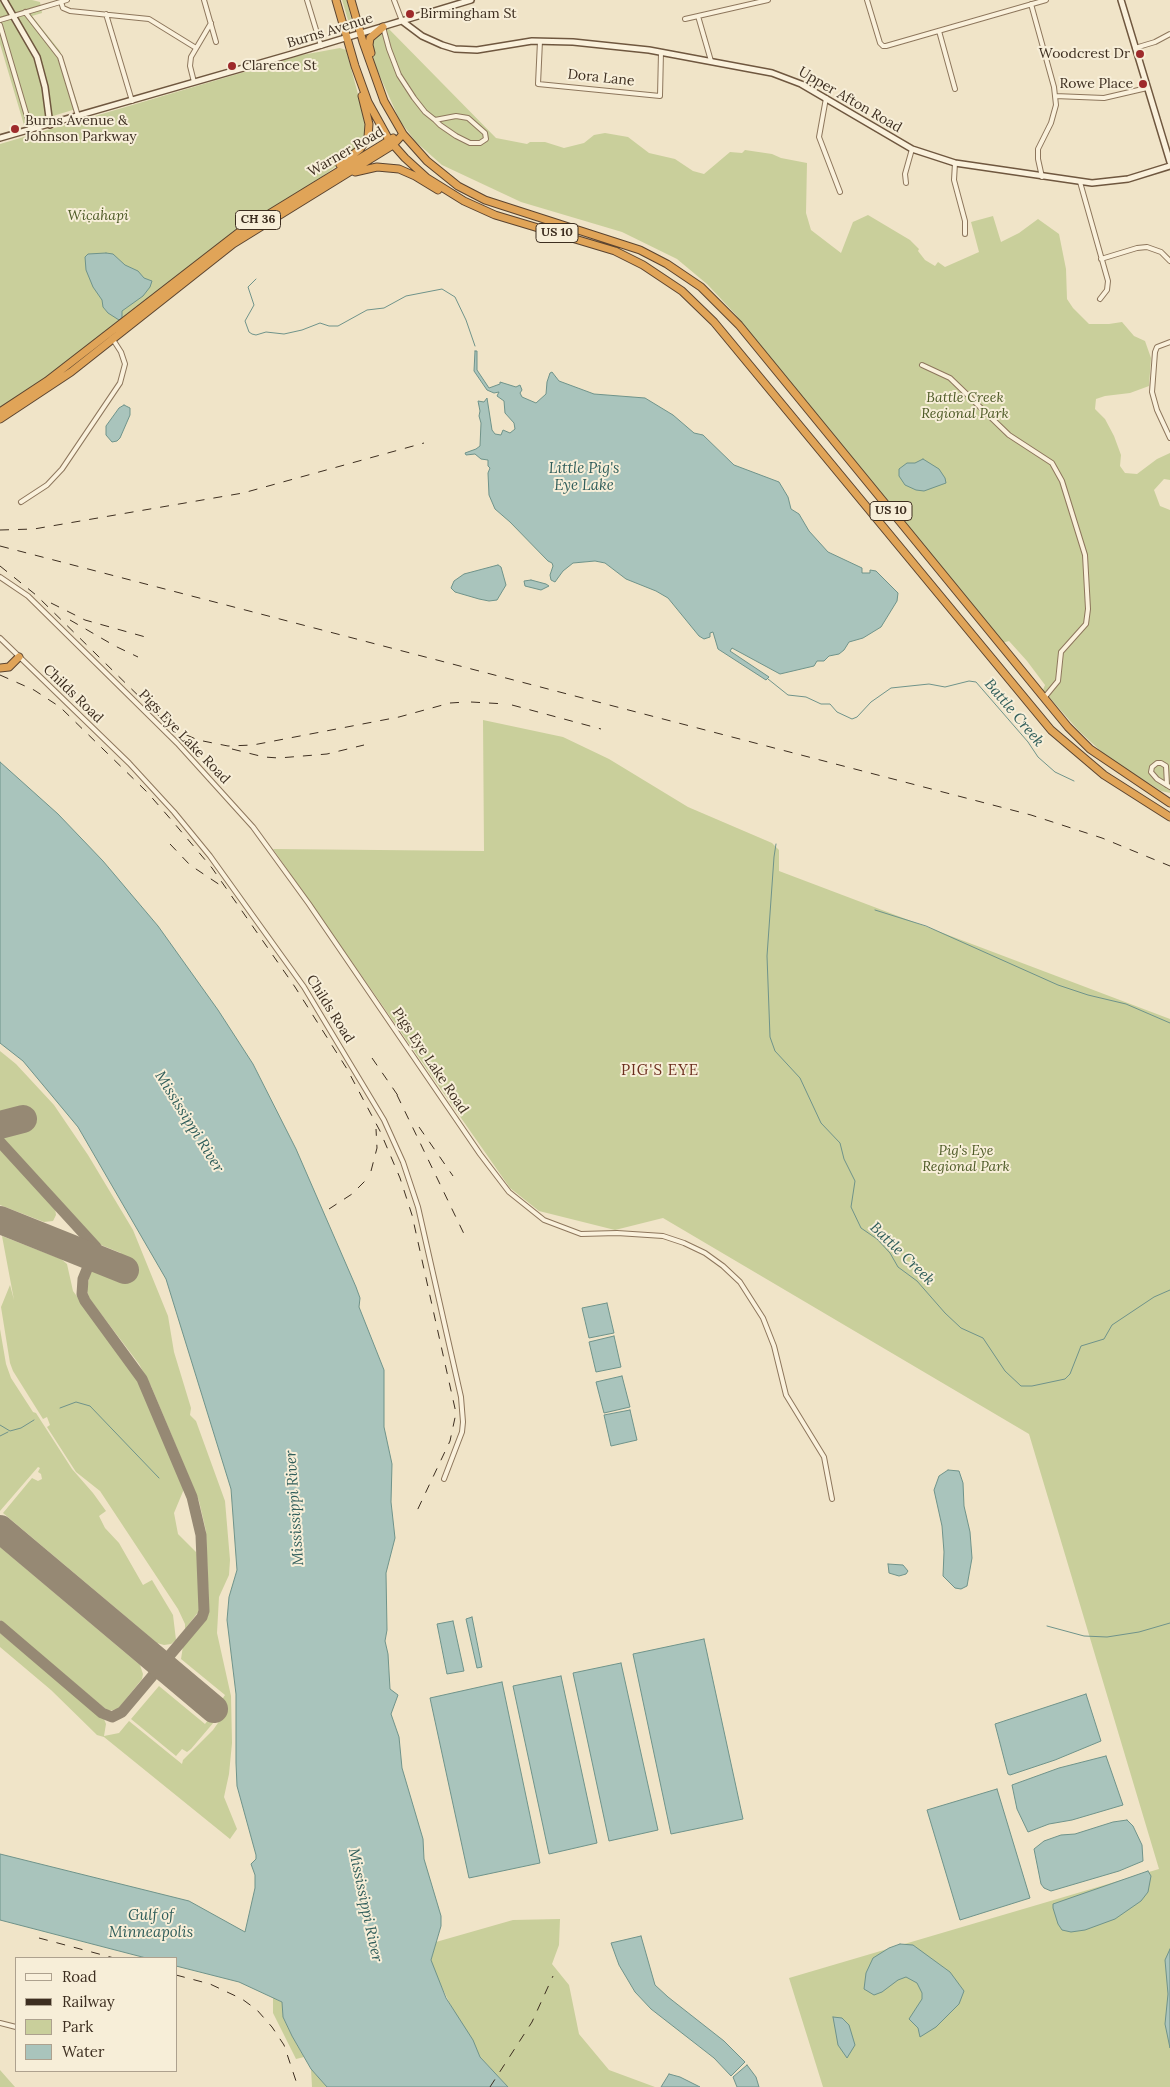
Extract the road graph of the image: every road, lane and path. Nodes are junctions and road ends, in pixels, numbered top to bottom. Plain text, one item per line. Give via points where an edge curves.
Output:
1 (4, 0) edge
2 (67, 0) edge
3 (204, 0) edge
4 (307, 0) edge
5 (336, 0) edge
6 (351, 0) edge
7 (394, 0) edge
8 (471, 0) edge
9 (768, 0) edge
10 (868, 0) edge
11 (1046, 0) edge
12 (1121, 0) edge
13 (61, 2) junction
14 (1031, 4) junction
15 (25, 12) junction
16 (106, 14) junction
17 (14, 15) junction
18 (698, 16) junction
19 (685, 19) dead end
20 (0, 20) edge
21 (402, 21) junction
22 (211, 23) junction
23 (0, 25) edge
24 (383, 27) junction
25 (939, 31) junction
26 (361, 34) junction
27 (1170, 34) edge
28 (347, 38) junction
29 (540, 41) junction
30 (216, 42) dead end
31 (320, 46) junction
32 (196, 48) junction
33 (1135, 48) junction
34 (661, 52) junction
35 (711, 61) junction
36 (355, 66) junction
37 (194, 82) junction
38 (378, 87) junction
39 (1148, 88) junction
40 (956, 90) dead end
41 (1055, 96) junction
42 (826, 98) junction
43 (132, 101) junction
44 (78, 116) junction
45 (435, 120) junction
46 (50, 124) junction
47 (31, 130) junction
48 (403, 134) junction
49 (0, 138) edge
50 (391, 142) junction
51 (912, 149) junction
52 (1170, 162) edge
53 (955, 163) junction
54 (1170, 166) edge
55 (1042, 177) junction
56 (319, 182) junction
57 (1080, 182) junction
58 (906, 183) dead end
59 (840, 192) dead end
60 (306, 198) junction
61 (464, 201) junction
62 (965, 234) dead end
63 (1101, 259) junction
64 (1170, 261) edge
65 (1100, 300) dead end
66 (110, 336) junction
67 (1170, 342) edge
68 (922, 365) dead end
69 (0, 412) edge
70 (0, 419) edge
71 (1170, 438) edge
72 (21, 502) dead end
73 (0, 577) edge
74 (0, 638) edge
75 (19, 657) junction
76 (0, 668) edge
77 (1044, 698) junction
78 (1168, 786) edge
79 (1170, 803) edge
80 (1170, 816) edge
81 (444, 1479) dead end
82 (832, 1499) dead end
83 (0, 2023) edge
84 (15, 2027) edge

1 - 17 street
2 - 13 street
3 - 22 street
4 - 31 street
5 - 28 highway, US 10
6 - 26 highway, US 10
7 - 21 street
8 - 21 street, Burns Avenue
9 - 18 street
10 - 25 street via 883,46
11 - 14 street
12 - 33 street
13 - 15 street
13 - 16 street via 67,10
14 - 25 street
14 - 41 street
15 - 17 street
15 - 44 street via 60,57
16 - 32 street via 152,20
16 - 43 street
17 - 20 street
17 - 46 street via 42,71
18 - 19 street
18 - 35 street
21 - 24 street, Burns Avenue
21 - 29 street, Upper Afton Road via 422,36 455,49
22 - 30 street
22 - 32 street
23 - 47 street
24 - 26 street, Burns Avenue
24 - 38 highway via 369,42
24 - 45 street via 399,75 414,98
25 - 40 street
26 - 28 street, Burns Avenue
26 - 38 highway, US 10
27 - 33 street
28 - 31 street, Burns Avenue
28 - 36 highway, US 10
29 - 34 street, Upper Afton Road
29 - 34 street, Dora Lane via 538,84 660,96
31 - 37 street, Burns Avenue
32 - 37 street via 190,62
33 - 39 street
34 - 35 street, Upper Afton Road
35 - 42 street, Upper Afton Road via 788,78
36 - 50 highway, US 10 via 368,102
36 - 56 highway via 369,124 368,138 360,149
37 - 43 street, Burns Avenue
38 - 48 highway, US 10
39 - 41 street via 1104,98
39 - 52 street
41 - 55 street via 1051,123 1038,149
42 - 51 street, Upper Afton Road
42 - 59 street via 819,137
43 - 44 street, Burns Avenue
44 - 46 street, Burns Avenue
45 - 45 street via 470,143 480,143 486,138 468,118 456,116
46 - 47 street, Burns Avenue
47 - 49 street, Burns Avenue
48 - 50 highway, Warner Road / CH 36
48 - 77 highway, US 10 via 438,171 471,194 498,206 632,247 659,259 701,287 739,325
50 - 56 highway, Warner Road / CH 36
50 - 60 highway, Warner Road / CH 36
50 - 61 highway, US 10 via 427,178
51 - 53 street, Upper Afton Road
51 - 58 street via 905,174
53 - 55 street, Upper Afton Road
53 - 62 street via 954,180 965,220
54 - 57 street, Upper Afton Road via 1116,181
55 - 57 street, Upper Afton Road
56 - 66 highway, Warner Road / CH 36 via 238,233
57 - 63 street
60 - 61 highway via 356,171 384,166 406,172 440,192
60 - 66 highway, Warner Road / CH 36 via 233,244
61 - 80 highway, US 10 via 495,215 615,251 656,272 693,301 714,322 1035,712 1066,744 1104,775
63 - 64 street via 1147,247 1161,252
63 - 65 street via 1108,286
66 - 69 highway, Warner Road / CH 36
66 - 70 highway, Warner Road / CH 36 via 58,382
66 - 72 street via 125,364 120,383 62,469 47,485
67 - 71 street via 1155,352 1152,392
68 - 77 street via 950,378 1009,434 1052,463 1062,481 1085,555 1088,609 1086,624 1061,652 1058,681
73 - 82 street, Pigs Eye Lake Road via 28,596 177,743 253,827 509,1192 544,1220 581,1234 663,1236 684,1243 717,1262 740,1282 763,1318 774,1346 786,1395 824,1457
74 - 75 street, Childs Road
75 - 76 highway via 9,667
75 - 81 street, Childs Road via 129,763 210,856 304,987 384,1120 403,1162 420,1215 461,1397 462,1432
77 - 79 highway, US 10 via 1078,738
78 - 78 street via 1166,766 1157,763 1151,772
83 - 84 street

